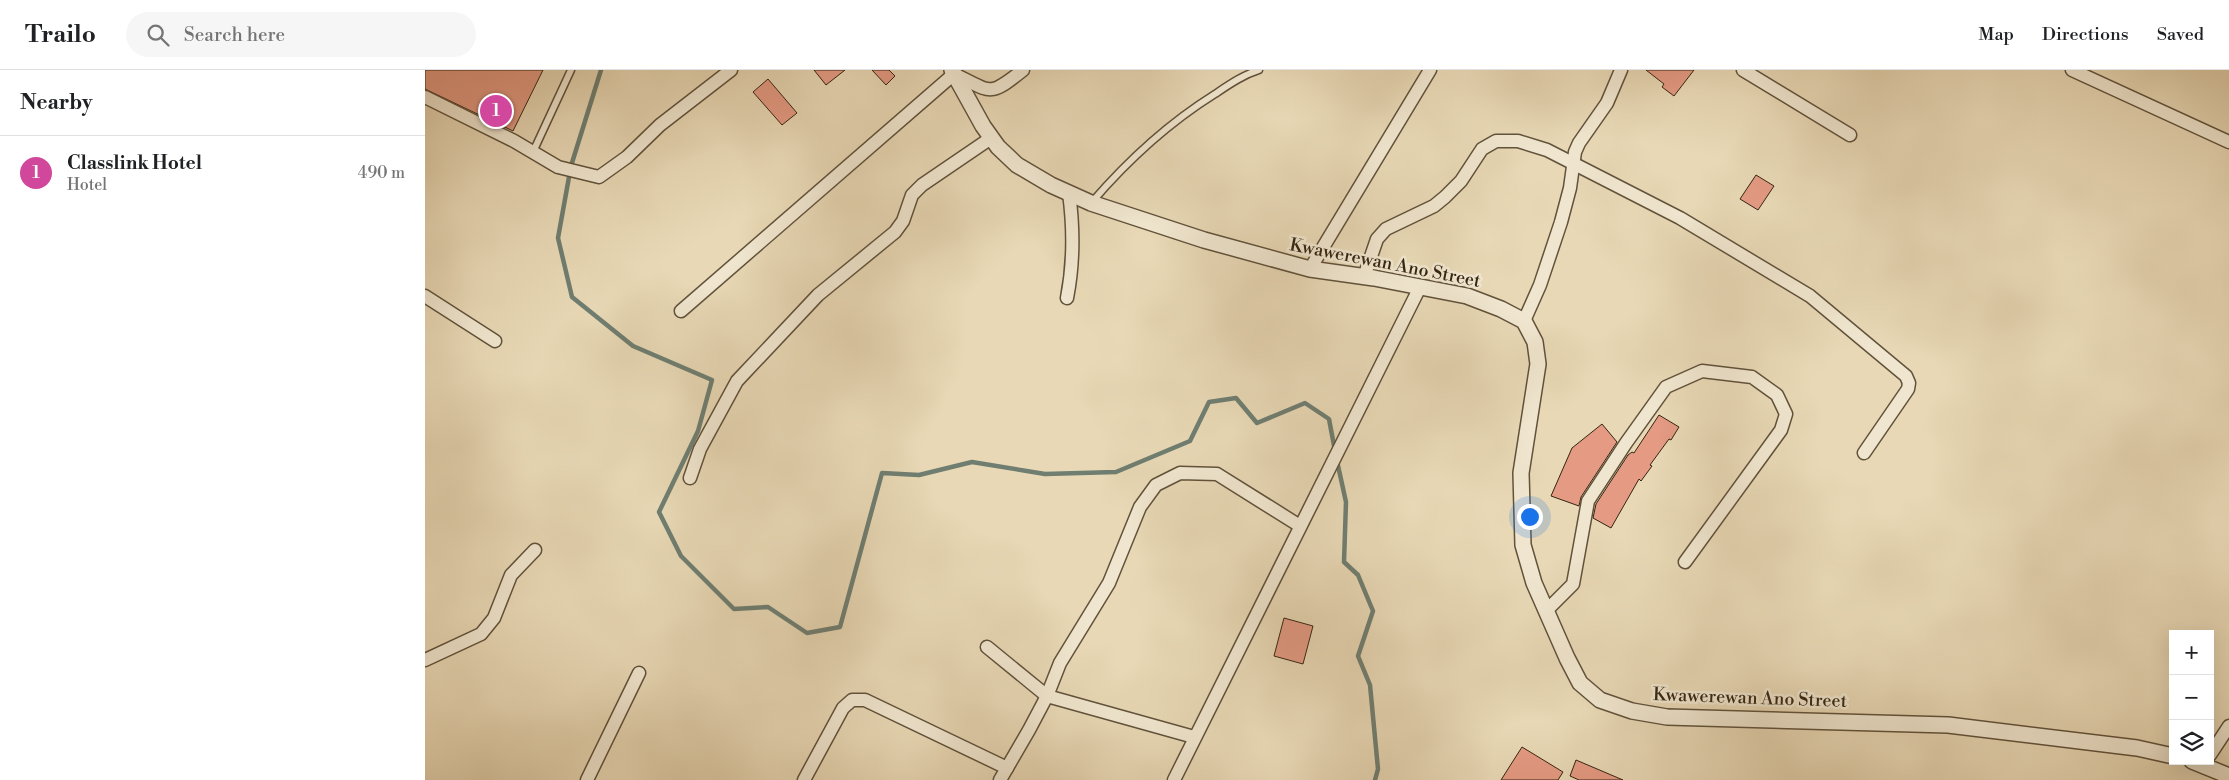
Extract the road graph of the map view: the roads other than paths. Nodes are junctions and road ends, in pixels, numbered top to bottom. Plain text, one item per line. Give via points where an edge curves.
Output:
1 (571, 70) edge
2 (731, 70) edge
3 (1023, 70) edge
4 (1259, 70) edge
5 (1430, 70) edge
6 (1621, 70) edge
7 (1743, 70) edge
8 (2072, 70) edge
9 (953, 72) edge
10 (425, 97) edge
11 (1850, 135) dead end
12 (991, 138) junction
13 (2229, 142) edge
14 (533, 152) junction
15 (1572, 163) junction
16 (1069, 193) junction
17 (1091, 203) junction
18 (1310, 270) junction
19 (1364, 277) junction
20 (1420, 287) junction
21 (425, 296) edge
22 (1067, 298) dead end
23 (681, 311) dead end
24 (1524, 321) junction
25 (495, 341) dead end
26 (1864, 453) dead end
27 (690, 478) dead end
28 (1299, 526) junction
29 (535, 550) dead end
30 (1685, 562) dead end
31 (1546, 611) junction
32 (987, 647) dead end
33 (425, 660) edge
34 (639, 673) dead end
35 (1047, 696) junction
36 (2229, 726) edge
37 (1194, 737) junction
38 (2214, 746) edge
39 (2169, 755) edge
40 (2210, 765) edge
41 (1007, 768) junction
42 (2229, 776) edge
43 (587, 780) edge
44 (804, 780) edge
45 (999, 780) edge
46 (1174, 780) edge

1 - 14 lane
2 - 14 street via 599,177 558,167
3 - 9 street via 993,91
4 - 17 lane via 1246,74 1184,113 1123,166
5 - 18 street
6 - 15 street via 1607,103 1579,143
7 - 11 street
8 - 13 street
9 - 12 street, Kwawerewan Ano Street
9 - 23 street
10 - 14 street
12 - 16 street, Kwawerewan Ano Street via 1017,165
12 - 27 street via 912,195 903,221 895,232 817,295 737,381 700,449
15 - 19 street via 1518,140 1496,141 1482,149 1461,181 1434,206 1386,229 1377,239
15 - 24 street via 1570,188 1561,222
15 - 26 street via 1680,218 1810,296 1906,376 1907,388
16 - 17 street, Kwawerewan Ano Street
16 - 22 street via 1074,239
17 - 18 street, Kwawerewan Ano Street
18 - 19 street, Kwawerewan Ano Street
19 - 20 street, Kwawerewan Ano Street
20 - 24 street, Kwawerewan Ano Street via 1467,296 1501,308
20 - 28 street
21 - 25 street
24 - 31 street, Kwawerewan Ano Street via 1535,342 1537,364 1521,473 1523,546
28 - 35 street via 1217,474 1180,473 1156,485 1140,507 1109,583 1060,663
28 - 37 street
29 - 33 street via 511,575 494,618 481,634
30 - 31 street via 1781,430 1786,414 1777,395 1752,377 1702,371 1666,387 1588,501 1573,584
31 - 39 street, Kwawerewan Ano Street via 1580,683 1600,700 1632,711 1667,716 1948,725 2137,748
32 - 35 street
34 - 43 street
35 - 37 street
35 - 41 street
36 - 38 street
37 - 46 street
40 - 42 street
41 - 44 street via 865,700 852,700 843,708
41 - 45 street

